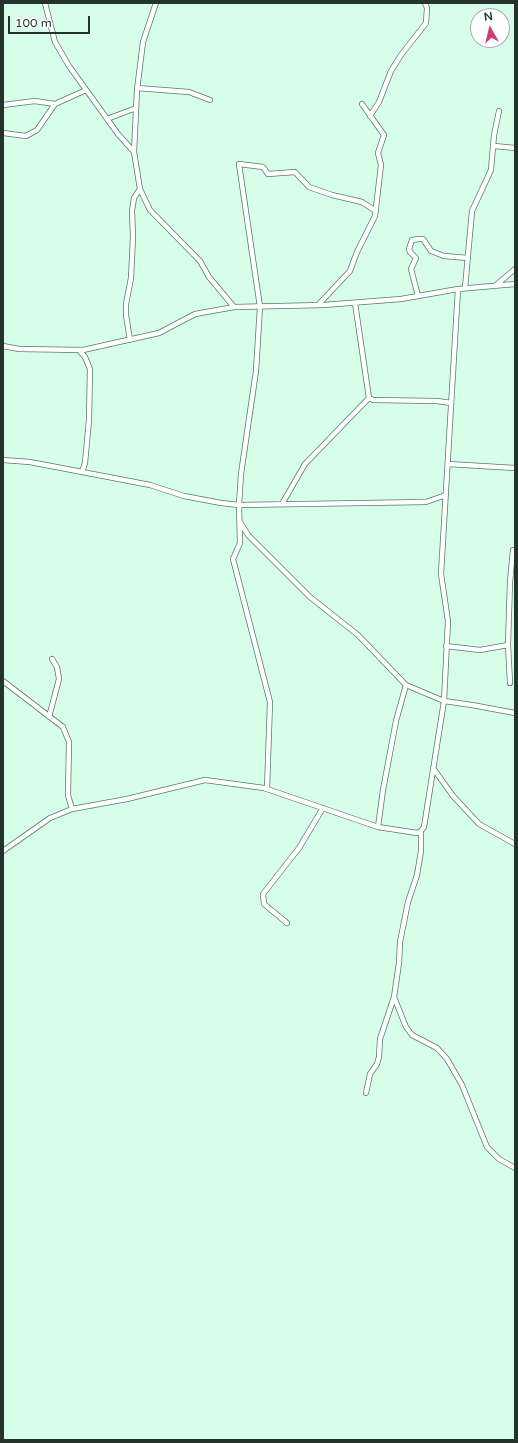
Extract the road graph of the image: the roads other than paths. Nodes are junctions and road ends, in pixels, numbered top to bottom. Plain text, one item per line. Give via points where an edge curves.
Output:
1 (45, 3) edge
2 (156, 3) edge
3 (425, 3) edge
4 (137, 88) junction
5 (86, 90) junction
6 (210, 100) dead end
7 (55, 104) junction
8 (362, 104) dead end
9 (3, 105) edge
10 (136, 108) junction
11 (499, 111) dead end
12 (370, 116) junction
13 (107, 119) junction
14 (3, 133) edge
15 (494, 146) junction
16 (515, 148) edge
17 (134, 152) junction
18 (140, 188) junction
19 (376, 211) junction
20 (468, 258) junction
21 (515, 269) edge
22 (515, 284) edge
23 (495, 286) junction
24 (465, 288) junction
25 (458, 289) junction
26 (418, 296) junction
27 (355, 303) junction
28 (318, 305) junction
29 (234, 307) junction
30 (260, 307) junction
31 (130, 340) junction
32 (3, 346) edge
33 (79, 350) junction
34 (369, 398) junction
35 (451, 402) junction
36 (3, 460) edge
37 (448, 464) junction
38 (515, 468) edge
39 (82, 472) junction
40 (446, 495) junction
41 (282, 504) junction
42 (239, 505) junction
43 (239, 520) junction
44 (513, 550) dead end
45 (508, 645) junction
46 (446, 646) junction
47 (52, 660) dead end
48 (3, 680) edge
49 (510, 683) dead end
50 (406, 685) junction
51 (444, 701) junction
52 (515, 713) edge
53 (50, 717) junction
54 (433, 768) junction
55 (266, 789) junction
56 (323, 808) junction
57 (72, 809) junction
58 (378, 827) junction
59 (421, 831) junction
60 (515, 844) edge
61 (3, 851) edge
62 (287, 923) dead end
63 (394, 997) junction
64 (366, 1093) dead end
65 (515, 1168) edge

1 - 5 street via 55,42 68,66
2 - 4 street via 144,42
3 - 12 street via 426,23 391,71 379,102
4 - 6 street via 189,92
4 - 10 street
5 - 7 street
5 - 13 street
7 - 9 street via 35,101
7 - 14 street via 37,130 26,136
8 - 12 street
10 - 13 street
10 - 17 street
11 - 15 street
12 - 19 street via 384,135 378,153 381,165
13 - 17 street
15 - 16 street
15 - 20 street via 491,170 472,211
17 - 18 street
18 - 29 street via 150,210 200,261 209,277
18 - 31 street via 134,198 132,211 131,278 126,304
19 - 28 street via 376,216 356,252 350,271
19 - 30 street via 362,202 309,187 295,172 268,174 263,167 239,164
20 - 24 street
20 - 26 street via 444,256 431,251 423,239 412,240 409,249 416,258 411,268
21 - 23 street
22 - 23 street
23 - 24 street
24 - 25 street
25 - 26 street
25 - 35 street
26 - 27 street
27 - 28 street
27 - 34 street
28 - 30 street
29 - 30 street
29 - 31 street via 195,314 159,334
30 - 42 street via 256,371
31 - 33 street
32 - 33 street via 19,349
33 - 39 street via 90,370 89,420
34 - 35 street
34 - 41 street via 305,464
35 - 37 street
36 - 39 street via 30,462
37 - 38 street
37 - 40 street
39 - 42 street via 150,485 184,496
40 - 41 street via 426,502
40 - 46 street via 441,574 448,621
41 - 42 street
42 - 43 street
43 - 50 street via 248,535 310,597 358,635
43 - 55 street via 240,543 233,560 270,702
44 - 45 street
45 - 46 street via 480,650
45 - 49 street
46 - 51 street
47 - 53 street via 57,667 59,679
48 - 53 street
50 - 51 street
50 - 58 street via 396,720
51 - 52 street
51 - 54 street
53 - 57 street via 63,727 69,742 68,795
54 - 59 street via 424,827
54 - 60 street via 453,796 479,824
55 - 56 street
55 - 57 street via 205,780
56 - 58 street
56 - 62 street via 299,848 263,894 264,904
57 - 61 street via 50,818
58 - 59 street via 417,833
59 - 63 street via 421,851 400,942
63 - 64 street via 380,1039 377,1064 370,1074
63 - 65 street via 412,1035 437,1048 447,1059 462,1085 487,1147 499,1159

